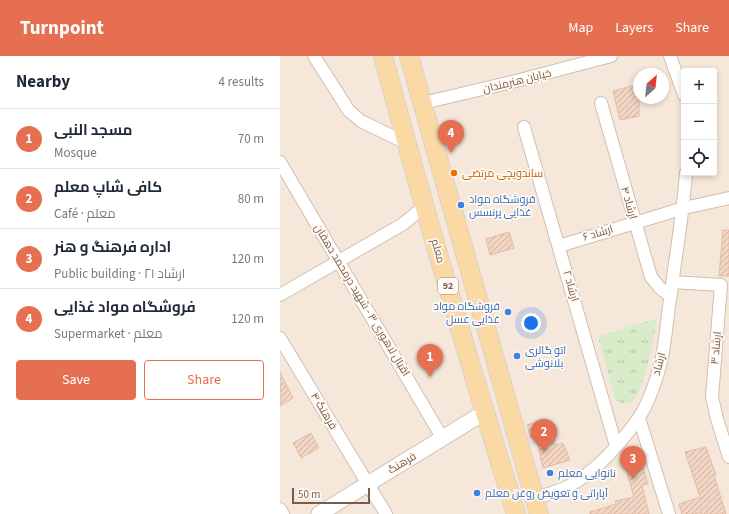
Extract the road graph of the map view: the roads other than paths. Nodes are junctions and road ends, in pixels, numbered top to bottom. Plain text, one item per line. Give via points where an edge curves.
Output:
1 (314, 56) edge
2 (383, 56) edge
3 (408, 56) edge
4 (611, 56) edge
5 (670, 56) edge
6 (681, 87) edge
7 (601, 103) dead end
8 (423, 104) junction
9 (524, 127) dead end
10 (406, 143) junction
11 (280, 162) edge
12 (686, 176) edge
13 (729, 198) edge
14 (425, 206) junction
15 (684, 208) junction
16 (634, 222) junction
17 (559, 246) junction
18 (338, 261) junction
19 (672, 282) junction
20 (280, 295) edge
21 (670, 296) junction
22 (280, 338) edge
23 (509, 406) junction
24 (485, 412) junction
25 (639, 418) junction
26 (443, 438) junction
27 (616, 446) junction
28 (729, 457) edge
29 (369, 483) junction
30 (537, 506) edge
31 (280, 509) edge
32 (283, 514) edge
33 (319, 514) edge
34 (386, 514) edge
35 (516, 514) edge
36 (669, 514) edge

1 - 10 street via 349,111 361,121
2 - 10 main road, معلم / 92
3 - 8 main road, 92
4 - 8 street, خیابان هنرمندان
5 - 6 street
7 - 16 street, ارشاد ۴
8 - 23 main road, 92
9 - 17 street, ارشاد ۲
10 - 14 main road, معلم / 92
11 - 18 street, اقبال لاهوری ۳ - شهید درمحمد دهقان
12 - 15 street, ارشاد
13 - 15 street, ارشاد ۶
14 - 18 street via 403,224
14 - 24 main road, معلم / 92
15 - 16 street, ارشاد ۶
15 - 19 street, ارشاد
16 - 17 street, ارشاد ۶
16 - 21 street, ارشاد ۴ via 651,277
17 - 27 street, ارشاد ۲
18 - 20 street
18 - 26 street, اقبال لاهوری ۳ - شهید درمحمد دهقان
19 - 21 street, ارشاد
19 - 28 street, ارشاد ۳ via 721,285 712,398
21 - 25 street, ارشاد via 661,363
22 - 29 street, فرهنگ ۴
23 - 24 main road
23 - 30 main road, 92
24 - 26 street, فرهنگ
24 - 35 main road, معلم / 92
25 - 27 street, ارشاد
25 - 36 street
26 - 29 street, فرهنگ
27 - 30 street, ارشاد via 591,471
29 - 33 street, فرهنگ
29 - 34 street, فرهنگ ۴
31 - 32 street

